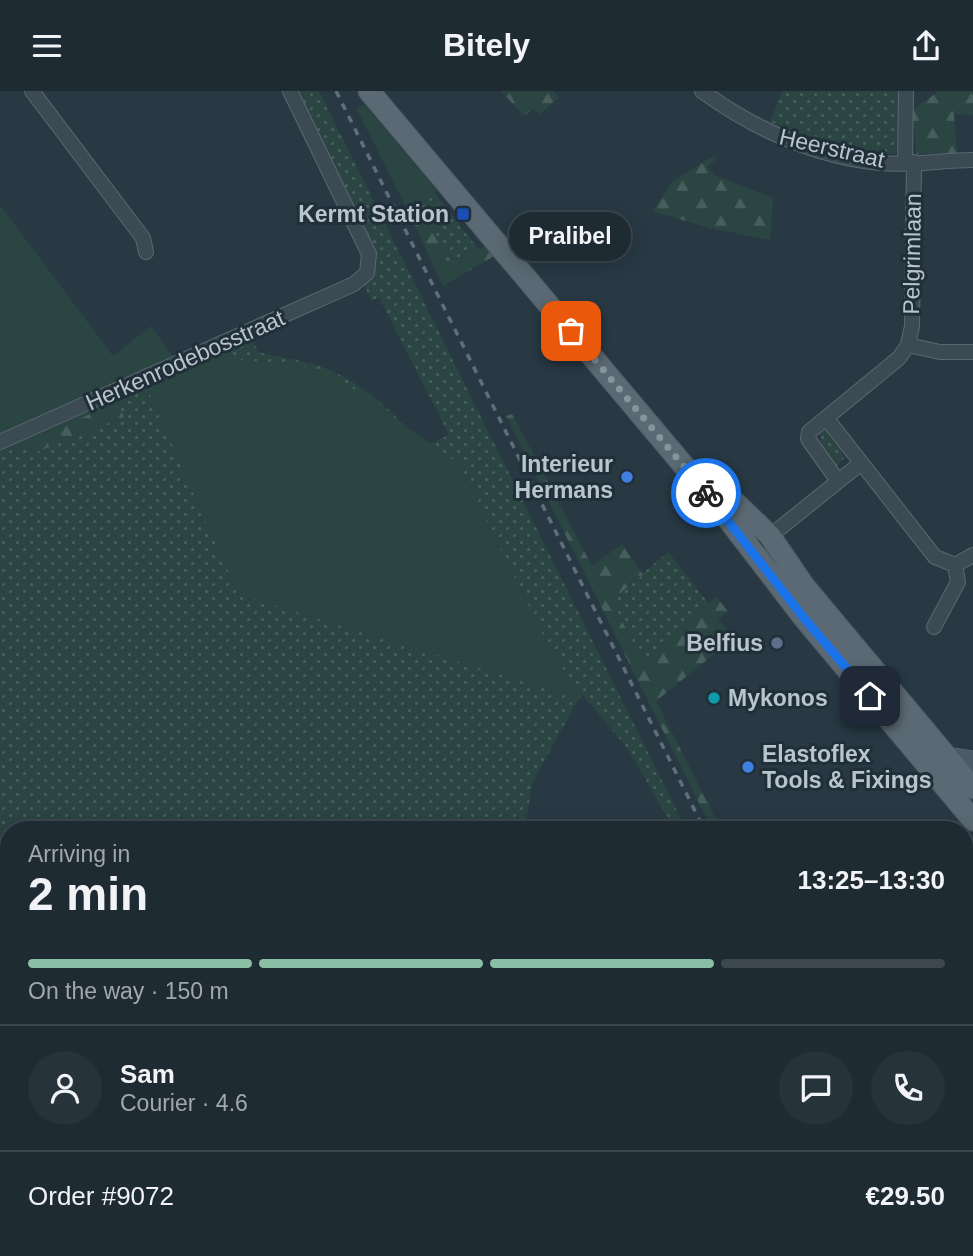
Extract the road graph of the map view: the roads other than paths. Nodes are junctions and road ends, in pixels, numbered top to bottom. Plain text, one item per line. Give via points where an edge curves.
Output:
1 (32, 91) edge
2 (290, 91) edge
3 (369, 91) edge
4 (385, 91) edge
5 (702, 91) edge
6 (906, 91) edge
7 (973, 160) edge
8 (909, 162) junction
9 (146, 252) dead end
10 (908, 345) junction
11 (973, 352) edge
12 (827, 418) junction
13 (655, 422) junction
14 (0, 442) edge
15 (860, 463) junction
16 (838, 481) junction
17 (770, 536) junction
18 (751, 552) junction
19 (973, 555) edge
20 (955, 565) junction
21 (934, 627) dead end
22 (946, 757) junction
23 (973, 761) edge
24 (973, 788) edge
25 (971, 814) edge

1 - 9 street via 143,238
2 - 14 street, Herkenrodebosstraat via 369,254 367,273 354,284
3 - 13 main road
4 - 13 main road
5 - 8 street, Heerstraat via 732,113 791,141 881,163
6 - 8 street, Pelgrimlaan
7 - 8 street, Heerstraat
8 - 10 street, Pelgrimlaan via 912,326
10 - 11 street, Pelgrimlaan via 940,352
10 - 12 street, Pelgrimlaan via 899,358
12 - 15 street
12 - 16 street, Pelgrimlaan via 809,432 808,439
13 - 17 main road
13 - 18 main road
15 - 16 street
15 - 20 street via 935,558
16 - 17 street
17 - 18 street
17 - 22 main road via 804,586
18 - 25 main road
19 - 20 street
20 - 21 street via 958,582
22 - 23 main road
22 - 24 main road

